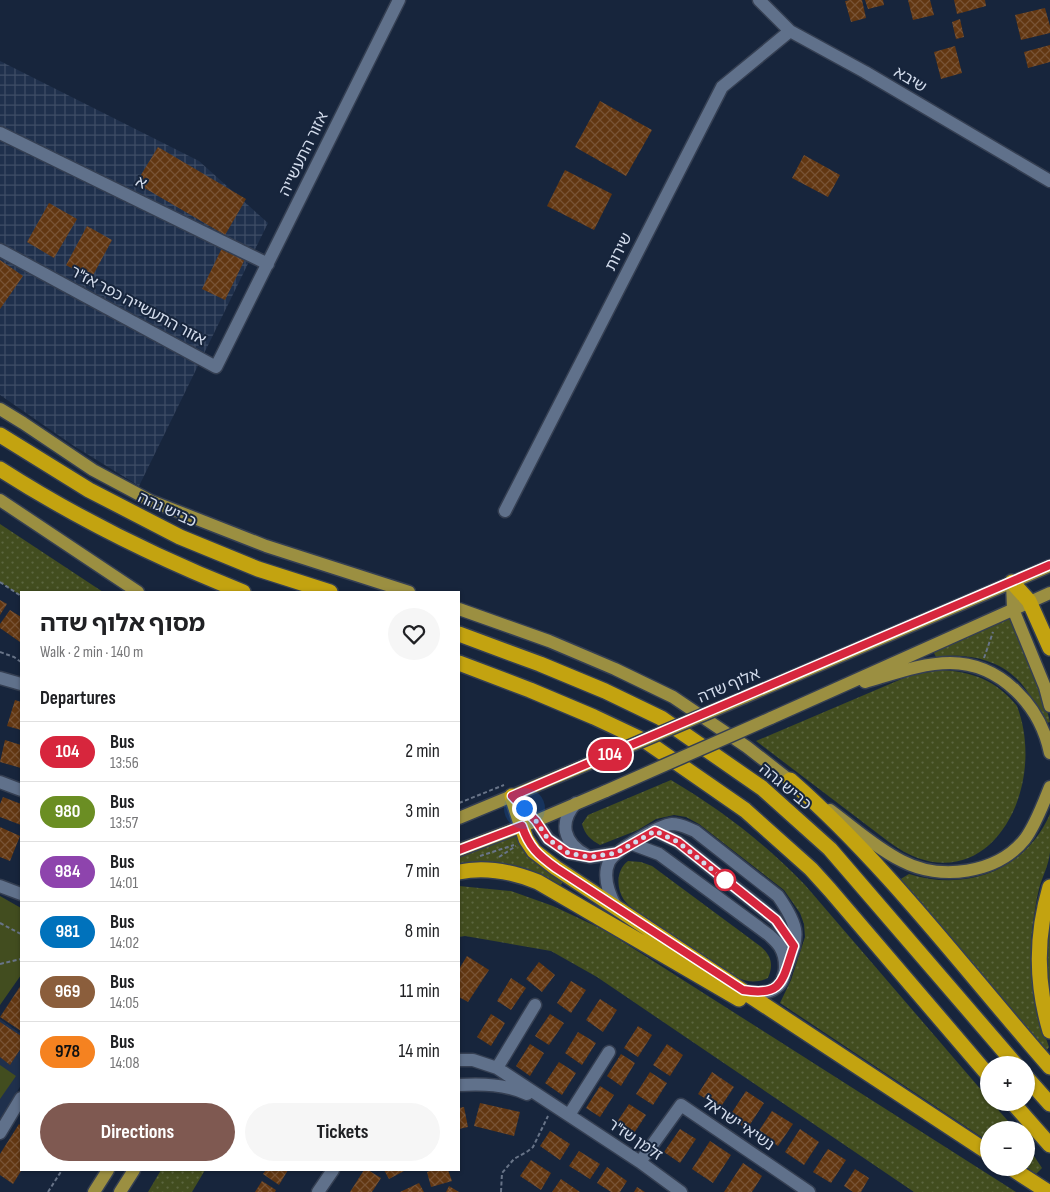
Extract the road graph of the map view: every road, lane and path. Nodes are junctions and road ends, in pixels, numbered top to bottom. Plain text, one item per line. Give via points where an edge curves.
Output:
1 (399, 0) edge
2 (759, 0) edge
3 (790, 31) junction
4 (0, 133) edge
5 (1050, 182) edge
6 (0, 250) edge
7 (268, 264) junction
8 (239, 322) joint
9 (0, 409) edge
10 (0, 435) edge
11 (0, 469) edge
12 (0, 500) edge
13 (506, 511) dead end
14 (1050, 566) edge
15 (0, 582) edge
16 (1012, 582) junction
17 (136, 591) edge
18 (241, 591) edge
19 (327, 591) edge
20 (406, 591) edge
21 (1050, 593) edge
22 (20, 595) edge
23 (1029, 601) junction
24 (460, 609) edge
25 (1013, 609) junction
26 (1019, 622) junction
27 (460, 634) edge
28 (1050, 648) edge
29 (0, 652) edge
30 (20, 661) edge
31 (460, 663) edge
32 (982, 668) junction
33 (0, 678) edge
34 (20, 684) edge
35 (829, 692) junction
36 (1050, 706) edge
37 (1050, 753) edge
38 (790, 780) junction
39 (0, 782) edge
40 (1050, 786) edge
41 (20, 790) edge
42 (512, 796) junction
43 (576, 804) junction
44 (460, 818) edge
45 (529, 824) junction
46 (655, 831) junction
47 (632, 844) junction
48 (460, 850) edge
49 (616, 853) junction
50 (476, 857) dead end
51 (590, 857) junction
52 (485, 870) junction
53 (460, 872) edge
54 (0, 886) edge
55 (1050, 887) edge
56 (20, 894) edge
57 (616, 907) junction
58 (0, 924) edge
59 (20, 934) edge
60 (794, 946) junction
61 (20, 959) edge
62 (0, 964) edge
63 (783, 977) junction
64 (743, 990) junction
65 (535, 1005) dead end
66 (1050, 1030) edge
67 (609, 1052) dead end
68 (1008, 1056) edge
69 (460, 1060) edge
70 (980, 1066) edge
71 (1050, 1067) edge
72 (497, 1068) junction
73 (460, 1085) edge
74 (1035, 1087) edge
75 (891, 1088) junction
76 (20, 1100) edge
77 (1050, 1104) edge
78 (552, 1106) junction
79 (1020, 1111) edge
80 (570, 1115) junction
81 (0, 1133) edge
82 (1050, 1145) edge
83 (980, 1147) edge
84 (640, 1162) junction
85 (61, 1171) edge
86 (133, 1171) edge
87 (331, 1171) edge
88 (106, 1174) edge
89 (1023, 1176) edge
90 (48, 1192) edge
91 (94, 1192) edge
92 (120, 1192) edge
93 (318, 1192) edge
94 (501, 1192) edge
95 (681, 1192) edge
96 (809, 1192) edge
97 (1048, 1192) edge

1 - 7 street, אזור התעשייה
2 - 3 street, שיבא
3 - 5 street, שיבא
3 - 13 street, שירות via 722,87
4 - 7 street, א
6 - 8 street, אזור התעשייה כפר אז"ר via 216,367
7 - 8 street, אזור התעשייה
9 - 20 main road via 93,470 151,501 266,546
10 - 19 highway, כביש גהה via 89,490 180,537 258,569
11 - 18 highway via 110,533 169,562
12 - 17 main road
14 - 16 main road
15 - 22 path
16 - 23 highway
16 - 25 main road
16 - 42 main road, אלוף שדה, bridge
21 - 23 main road
23 - 25 main road
23 - 28 highway
24 - 38 main road via 549,641 673,697
25 - 26 main road
25 - 35 main road
26 - 32 path via 992,632
26 - 36 main road
27 - 68 highway, כביש גהה via 540,664 661,718 762,788 830,849
29 - 30 path
31 - 70 highway via 530,690 647,742 745,810 817,876
32 - 35 main road via 961,663 938,663
32 - 37 main road via 1002,678 1029,705 1041,725
33 - 34 street
35 - 43 main road, bridge
38 - 40 main road via 902,861 922,869 948,873 983,867 1014,849 1025,839 1039,815
38 - 71 highway via 869,855
39 - 41 street
42 - 44 main road, אלוף שדה
42 - 45 highway
43 - 45 main road
43 - 51 street via 571,808 565,831 580,851
45 - 48 main road
45 - 51 street via 568,853
45 - 57 highway via 526,839 541,857
46 - 47 street
46 - 60 street via 678,842 776,920
46 - 60 street via 674,824 695,831 778,896 796,926
47 - 49 street
47 - 63 street via 659,854 769,935 784,956
49 - 51 street
49 - 57 street via 606,872 607,888
50 - 52 path via 520,843 486,866
52 - 53 highway
52 - 75 highway via 524,876 552,890
54 - 56 street
55 - 66 highway via 1041,925 1039,969
57 - 64 highway
58 - 59 path
60 - 63 street
61 - 62 path
63 - 64 street via 774,990 758,993
64 - 75 highway
65 - 72 street
67 - 80 street
69 - 72 street, זלמן שז"ר via 473,1060
72 - 80 street, זלמן שז"ר
73 - 78 street, זלמן שז"ר via 509,1087
74 - 77 highway
75 - 83 highway
76 - 81 street
78 - 80 street, זלמן שז"ר
78 - 94 path via 533,1147 514,1159 502,1173
79 - 82 highway
80 - 84 street, זלמן שז"ר
84 - 95 street, זלמן שז"ר
84 - 96 street, נשיאי ישראל via 681,1105
85 - 90 path
86 - 92 main road
87 - 93 street
88 - 91 main road
89 - 97 highway

